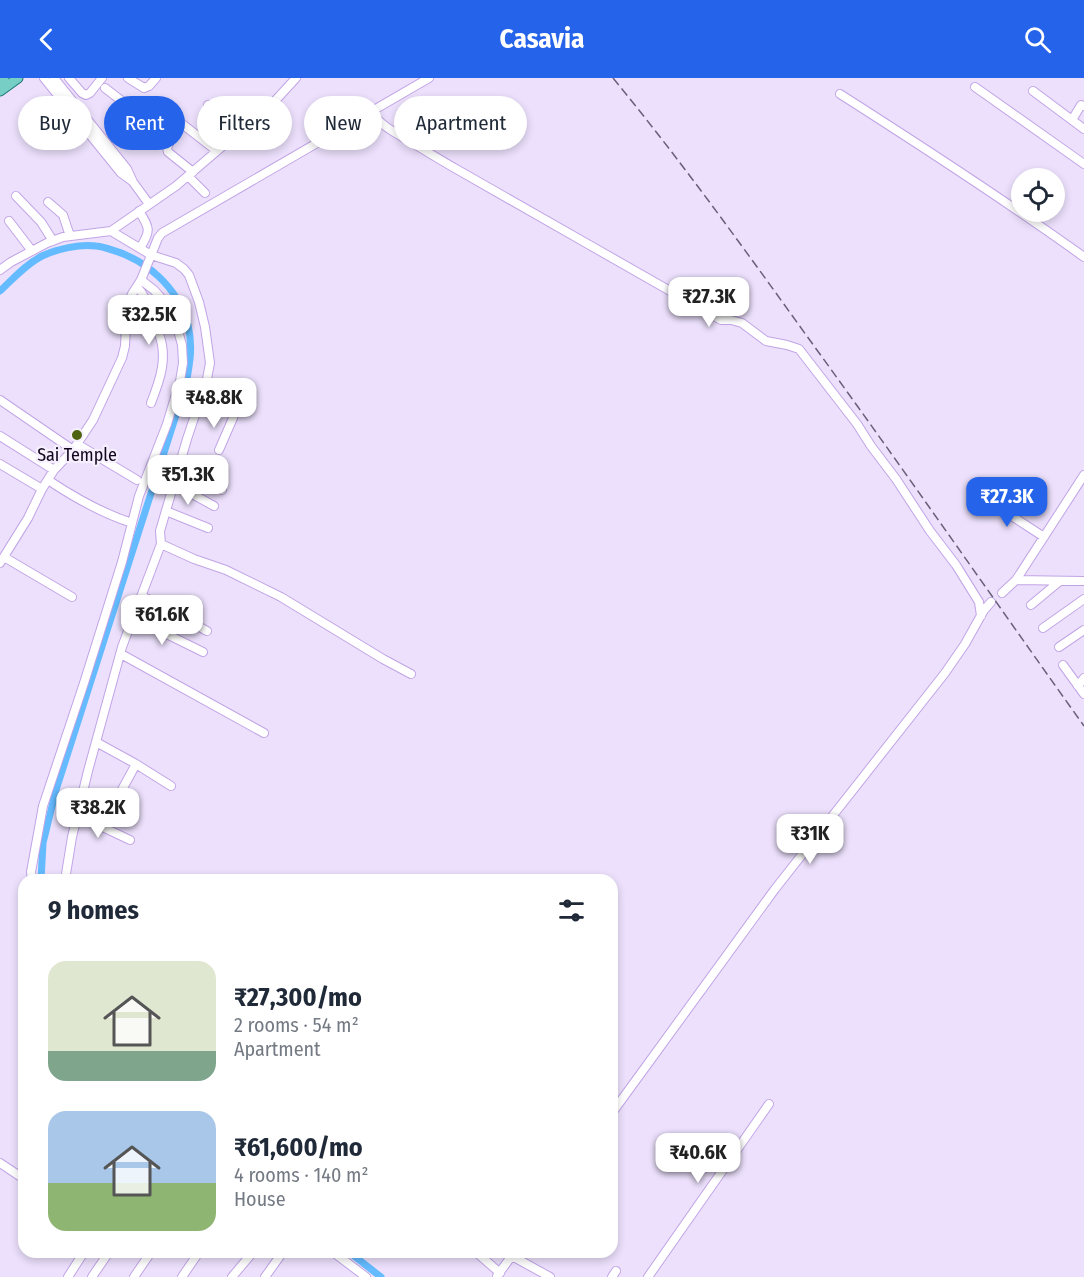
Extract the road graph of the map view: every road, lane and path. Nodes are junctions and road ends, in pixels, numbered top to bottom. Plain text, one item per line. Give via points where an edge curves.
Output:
1 (4, 78) edge
2 (18, 78) edge
3 (44, 78) edge
4 (54, 78) edge
5 (69, 78) edge
6 (102, 78) edge
7 (128, 78) edge
8 (156, 78) edge
9 (296, 78) edge
10 (429, 78) edge
11 (0, 81) edge
12 (975, 87) dead end
13 (105, 88) dead end
14 (0, 91) edge
15 (1033, 91) dead end
16 (840, 94) dead end
17 (279, 96) edge
18 (382, 106) edge
19 (1084, 106) edge
20 (1071, 120) junction
21 (382, 123) edge
22 (185, 126) edge
23 (1084, 129) edge
24 (95, 135) junction
25 (305, 150) edge
26 (217, 151) joint
27 (1084, 164) edge
28 (190, 174) junction
29 (205, 193) dead end
30 (16, 196) dead end
31 (48, 202) dead end
32 (149, 204) junction
33 (139, 211) junction
34 (9, 221) dead end
35 (111, 231) junction
36 (70, 236) junction
37 (53, 241) junction
38 (140, 248) junction
39 (32, 251) junction
40 (1084, 257) edge
41 (150, 259) junction
42 (1, 266) edge
43 (141, 280) junction
44 (0, 400) edge
45 (151, 404) dead end
46 (233, 418) dead end
47 (0, 436) edge
48 (75, 447) junction
49 (219, 450) dead end
50 (180, 461) junction
51 (0, 464) edge
52 (54, 470) junction
53 (1084, 474) edge
54 (48, 480) junction
55 (137, 480) dead end
56 (174, 484) junction
57 (42, 489) junction
58 (222, 490) dead end
59 (984, 498) dead end
60 (214, 506) dead end
61 (166, 511) junction
62 (132, 523) junction
63 (208, 528) dead end
64 (1044, 537) junction
65 (162, 544) junction
66 (2, 560) edge
67 (1016, 580) junction
68 (1061, 581) junction
69 (1084, 581) edge
70 (1002, 593) dead end
71 (142, 596) junction
72 (72, 597) dead end
73 (1084, 599) edge
74 (991, 602) dead end
75 (1031, 605) dead end
76 (171, 611) junction
77 (981, 616) junction
78 (134, 618) junction
79 (1043, 628) dead end
80 (1084, 630) edge
81 (161, 631) junction
82 (207, 631) dead end
83 (1059, 648) dead end
84 (203, 652) dead end
85 (121, 654) junction
86 (1063, 665) dead end
87 (411, 674) dead end
88 (1084, 678) edge
89 (1078, 686) junction
90 (1084, 694) edge
91 (264, 733) dead end
92 (96, 742) junction
93 (136, 764) junction
94 (171, 786) dead end
95 (81, 798) junction
96 (104, 808) dead end
97 (77, 815) junction
98 (106, 819) dead end
99 (130, 840) dead end
100 (31, 874) edge
101 (66, 874) edge
102 (769, 1104) dead end
103 (618, 1105) edge
104 (0, 1163) edge
105 (18, 1175) edge
106 (80, 1258) edge
107 (105, 1258) edge
108 (147, 1258) edge
109 (194, 1258) edge
110 (248, 1258) edge
111 (279, 1258) edge
112 (341, 1258) edge
113 (482, 1258) edge
114 (510, 1258) edge
115 (519, 1258) edge
116 (498, 1275) edge
117 (545, 1276) edge
118 (68, 1277) edge
119 (92, 1277) edge
120 (134, 1277) edge
121 (182, 1277) edge
122 (232, 1277) edge
123 (265, 1277) edge
124 (366, 1277) edge
125 (648, 1277) edge

1 - 11 main road
2 - 14 main road
3 - 24 street
4 - 24 street
5 - 6 street via 86,95
7 - 8 street via 144,88
9 - 17 street
10 - 18 street
12 - 27 street
13 - 28 street via 171,139 168,152
15 - 20 street
16 - 40 street
19 - 20 street
20 - 23 street
21 - 77 street via 721,321 742,323 766,340 799,349 956,565 979,602
22 - 26 street
24 - 32 street via 128,169
25 - 41 street via 162,233
26 - 28 street
28 - 29 street
28 - 32 street
30 - 37 street
31 - 36 street via 63,215
32 - 33 street
33 - 35 street
33 - 38 street via 149,232
34 - 39 street
35 - 36 street
35 - 38 street
36 - 37 street
37 - 39 street
38 - 41 street
39 - 42 street
41 - 43 street
41 - 50 street via 176,263 189,275 208,346 207,379
43 - 45 street via 164,353
43 - 48 street via 127,306 122,358 93,420
43 - 62 street via 170,308 182,345 183,363
44 - 48 street
46 - 49 street
47 - 52 street
48 - 52 street
48 - 55 street
50 - 56 street
50 - 58 street
51 - 57 street
52 - 54 street
53 - 64 street
54 - 57 street
54 - 62 street
56 - 60 street
56 - 61 street
57 - 66 street
59 - 64 street
61 - 63 street
61 - 65 street via 160,531
62 - 100 street via 43,806
64 - 67 street
65 - 71 street
65 - 87 street via 281,597
66 - 72 street
67 - 68 street
67 - 70 street
68 - 69 street
68 - 75 street
71 - 76 street
71 - 78 street
73 - 79 street
74 - 77 street
76 - 81 street
76 - 82 street
77 - 103 street via 945,673 775,889
78 - 81 street
78 - 85 street
80 - 83 street
81 - 84 street
85 - 91 street
85 - 92 street
86 - 89 street
88 - 89 street
89 - 90 street
92 - 93 street
92 - 95 street
93 - 94 street
93 - 98 street
95 - 96 street
95 - 97 street
97 - 99 street
97 - 101 street
102 - 125 street
104 - 105 street
106 - 118 street
107 - 119 street
108 - 120 street
109 - 121 street
110 - 122 street
111 - 123 street
112 - 124 street
113 - 116 street
114 - 116 street
115 - 117 street

